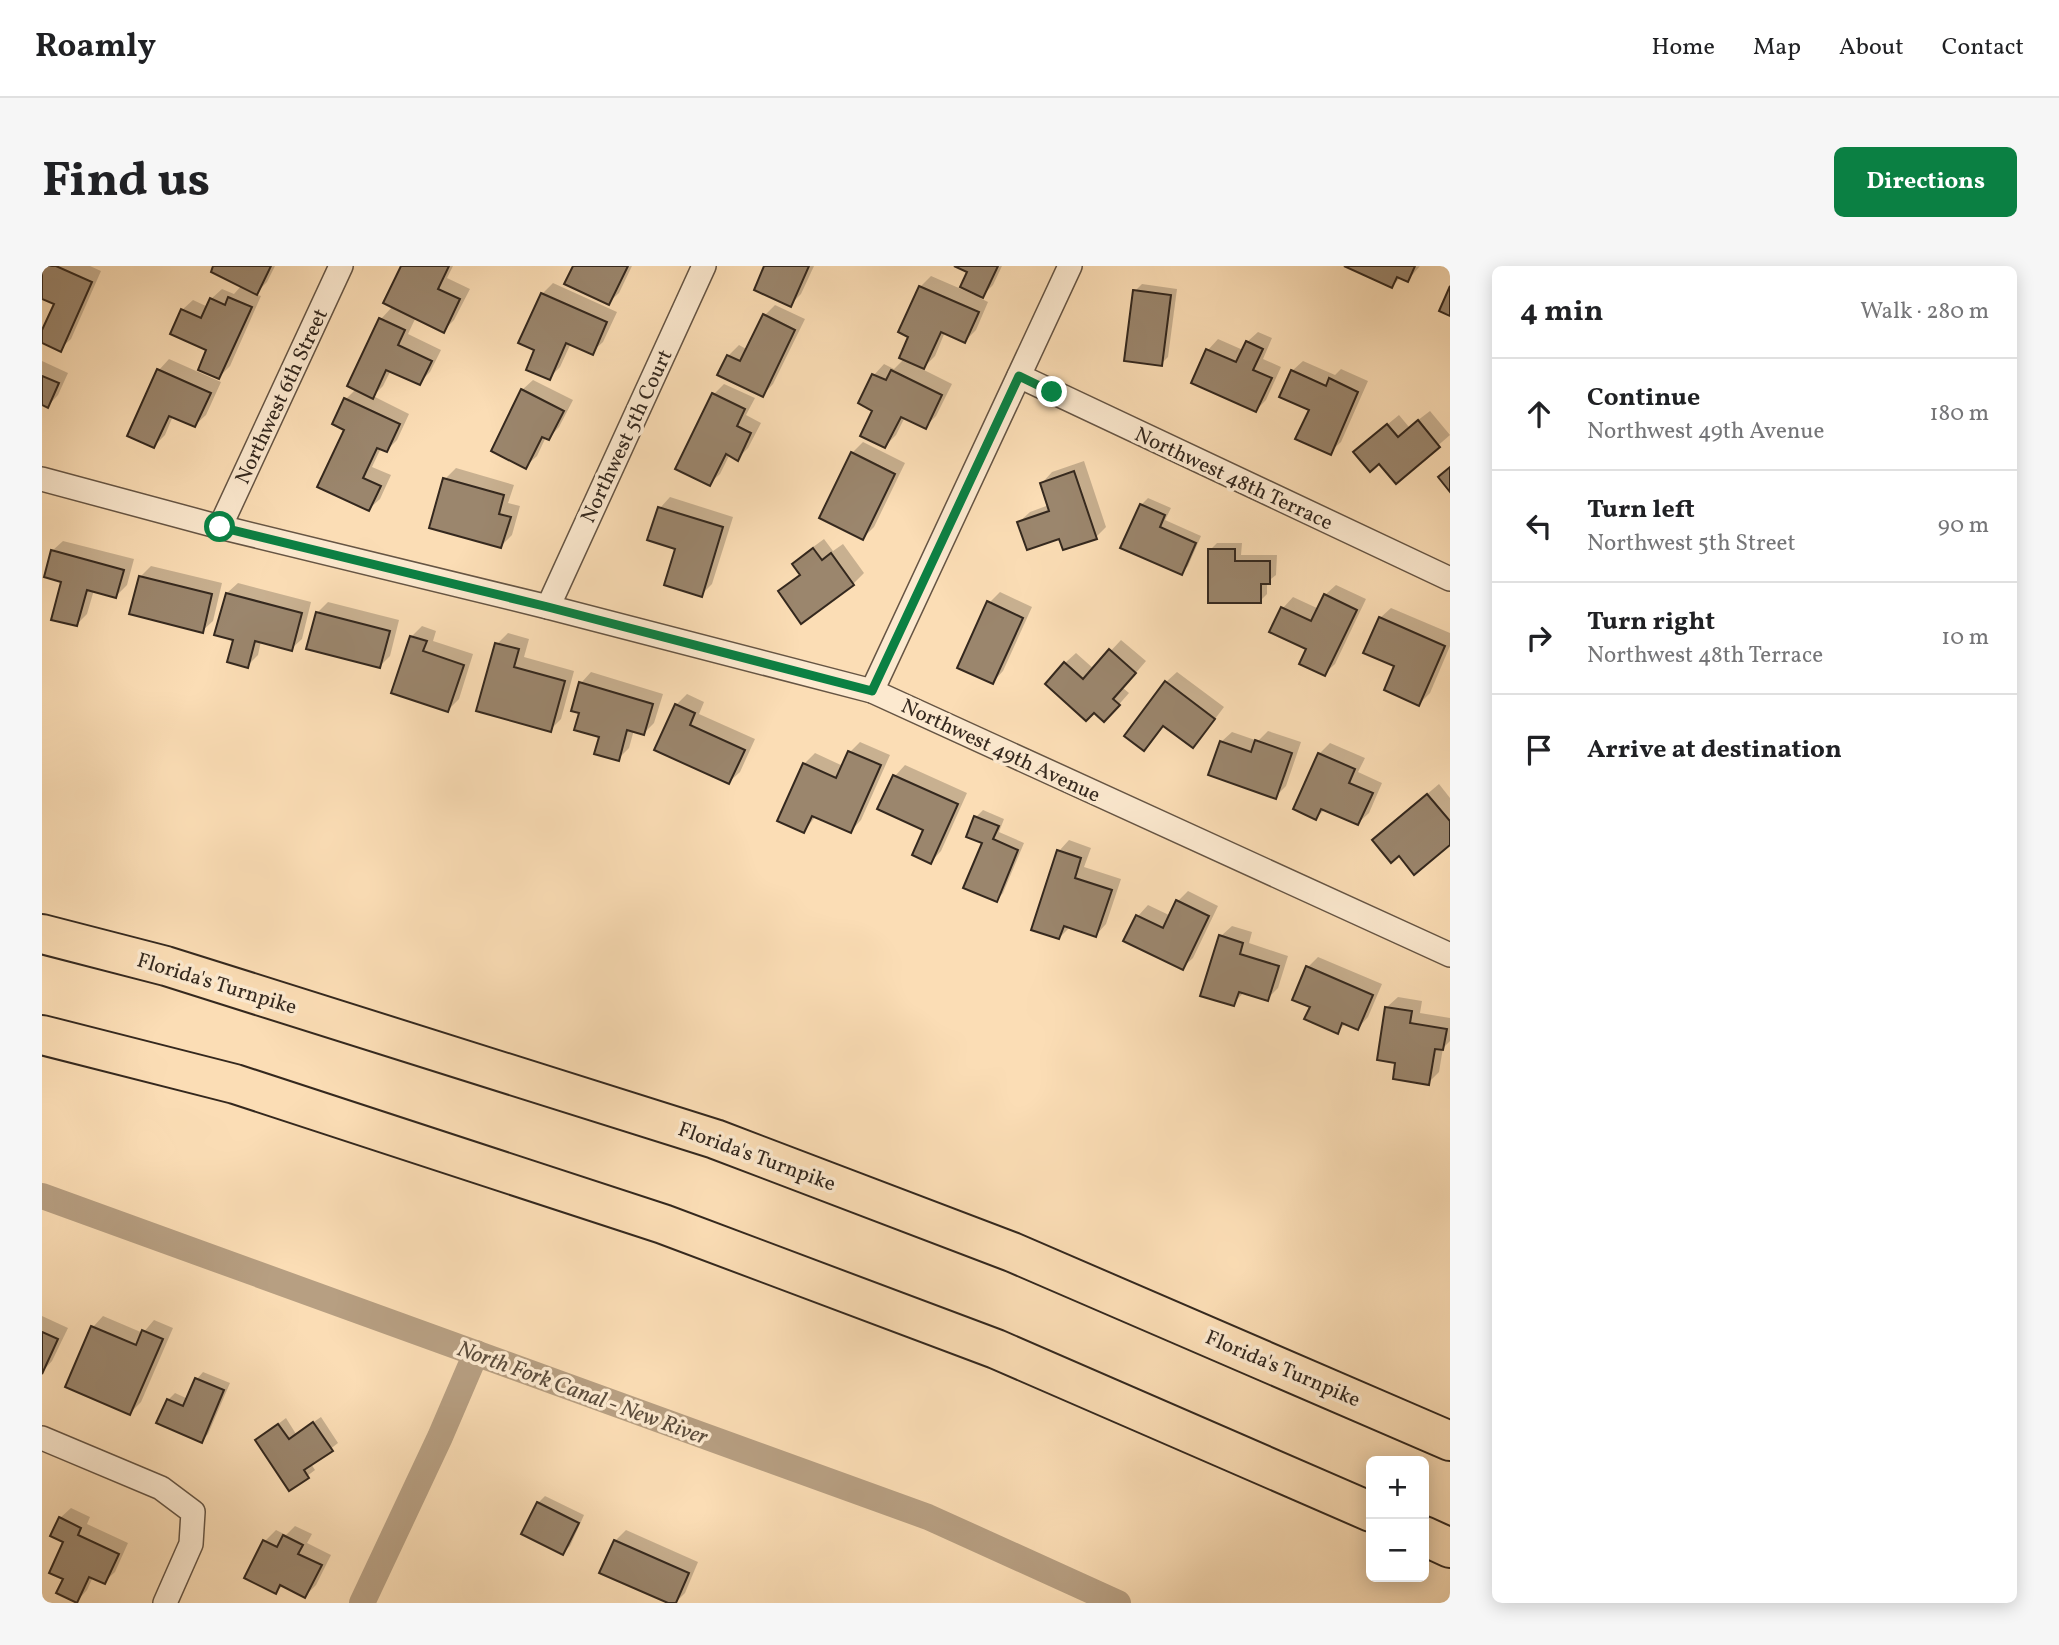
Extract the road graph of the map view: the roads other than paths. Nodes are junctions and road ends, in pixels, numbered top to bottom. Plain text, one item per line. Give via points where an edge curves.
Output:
1 (341, 266) edge
2 (704, 266) edge
3 (1070, 266) edge
4 (1019, 376) junction
5 (42, 479) edge
6 (220, 527) junction
7 (1450, 579) edge
8 (548, 607) junction
9 (872, 691) junction
10 (42, 934) edge
11 (1450, 955) edge
12 (42, 1035) edge
13 (42, 1438) edge
14 (1450, 1441) edge
15 (1366, 1510) edge
16 (1429, 1538) edge
17 (1450, 1549) edge
18 (165, 1603) edge

1 - 6 street, Northwest 6th Street
2 - 8 street, Northwest 5th Court
3 - 4 street
4 - 7 street, Northwest 48th Terrace
4 - 9 street
5 - 6 street, Northwest 49th Avenue
6 - 8 street, Northwest 49th Avenue
8 - 9 street, Northwest 49th Avenue
9 - 11 street, Northwest 49th Avenue
10 - 14 highway, Florida's Turnpike via 166,966 715,1139 1012,1252
12 - 15 highway via 235,1084 663,1224 996,1349
13 - 18 street via 161,1488 193,1512 191,1544
16 - 17 highway

